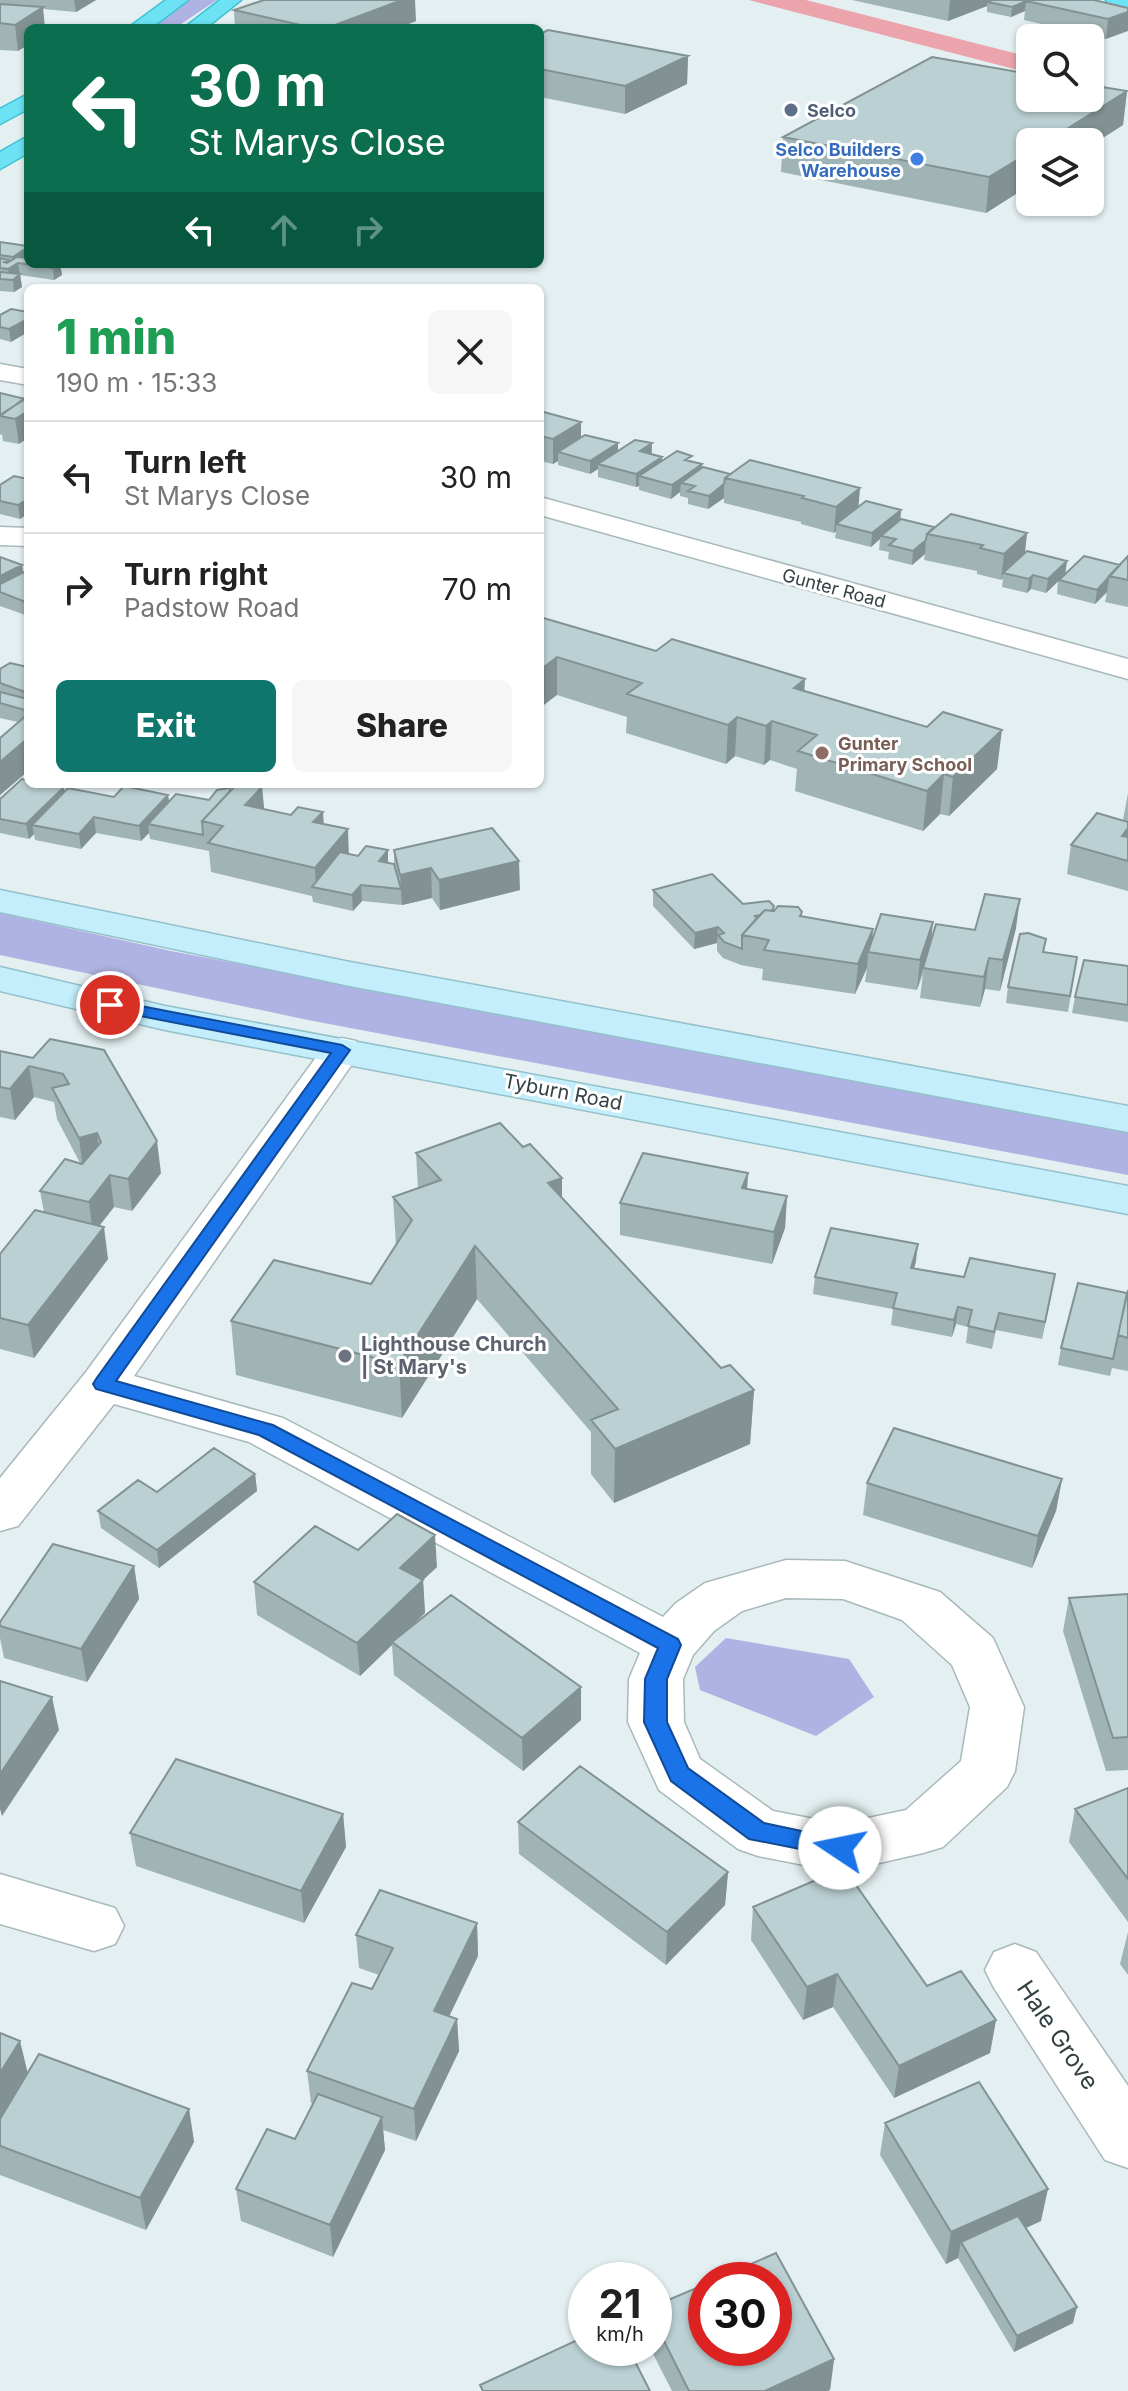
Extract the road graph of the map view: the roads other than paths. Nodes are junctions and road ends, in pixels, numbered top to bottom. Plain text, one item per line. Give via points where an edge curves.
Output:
1 (179, 0) edge
2 (232, 0) edge
3 (1115, 0) edge
4 (1128, 3) edge
5 (144, 24) edge
6 (199, 24) edge
7 (24, 103) edge
8 (0, 118) edge
9 (24, 120) edge
10 (24, 146) edge
11 (0, 162) edge
12 (0, 372) edge
13 (24, 376) edge
14 (544, 507) edge
15 (0, 536) edge
16 (24, 537) edge
17 (1128, 669) edge
18 (0, 901) edge
19 (0, 979) edge
20 (342, 1050) junction
21 (1128, 1119) edge
22 (1128, 1200) edge
23 (103, 1384) junction
24 (0, 1513) edge
25 (670, 1645) junction
26 (0, 1899) edge
27 (94, 1926) dead end
28 (1015, 1970) dead end
29 (1128, 2139) edge

1 - 5 highway
2 - 6 highway
3 - 4 highway
7 - 8 highway
8 - 9 highway
10 - 11 highway
12 - 13 street
14 - 17 street, Gunter Road
15 - 16 street
18 - 21 main road via 350,974
19 - 20 main road, Tyburn Road via 165,1018
20 - 22 main road, Tyburn Road
20 - 23 street
23 - 24 street
23 - 25 street via 266,1430
25 - 25 street via 695,1617 724,1597 786,1579 845,1580 921,1606 974,1653 997,1707 987,1771 923,1830 840,1848 758,1832 679,1774 656,1722 656,1679
26 - 27 street
28 - 29 street, Hale Grove

